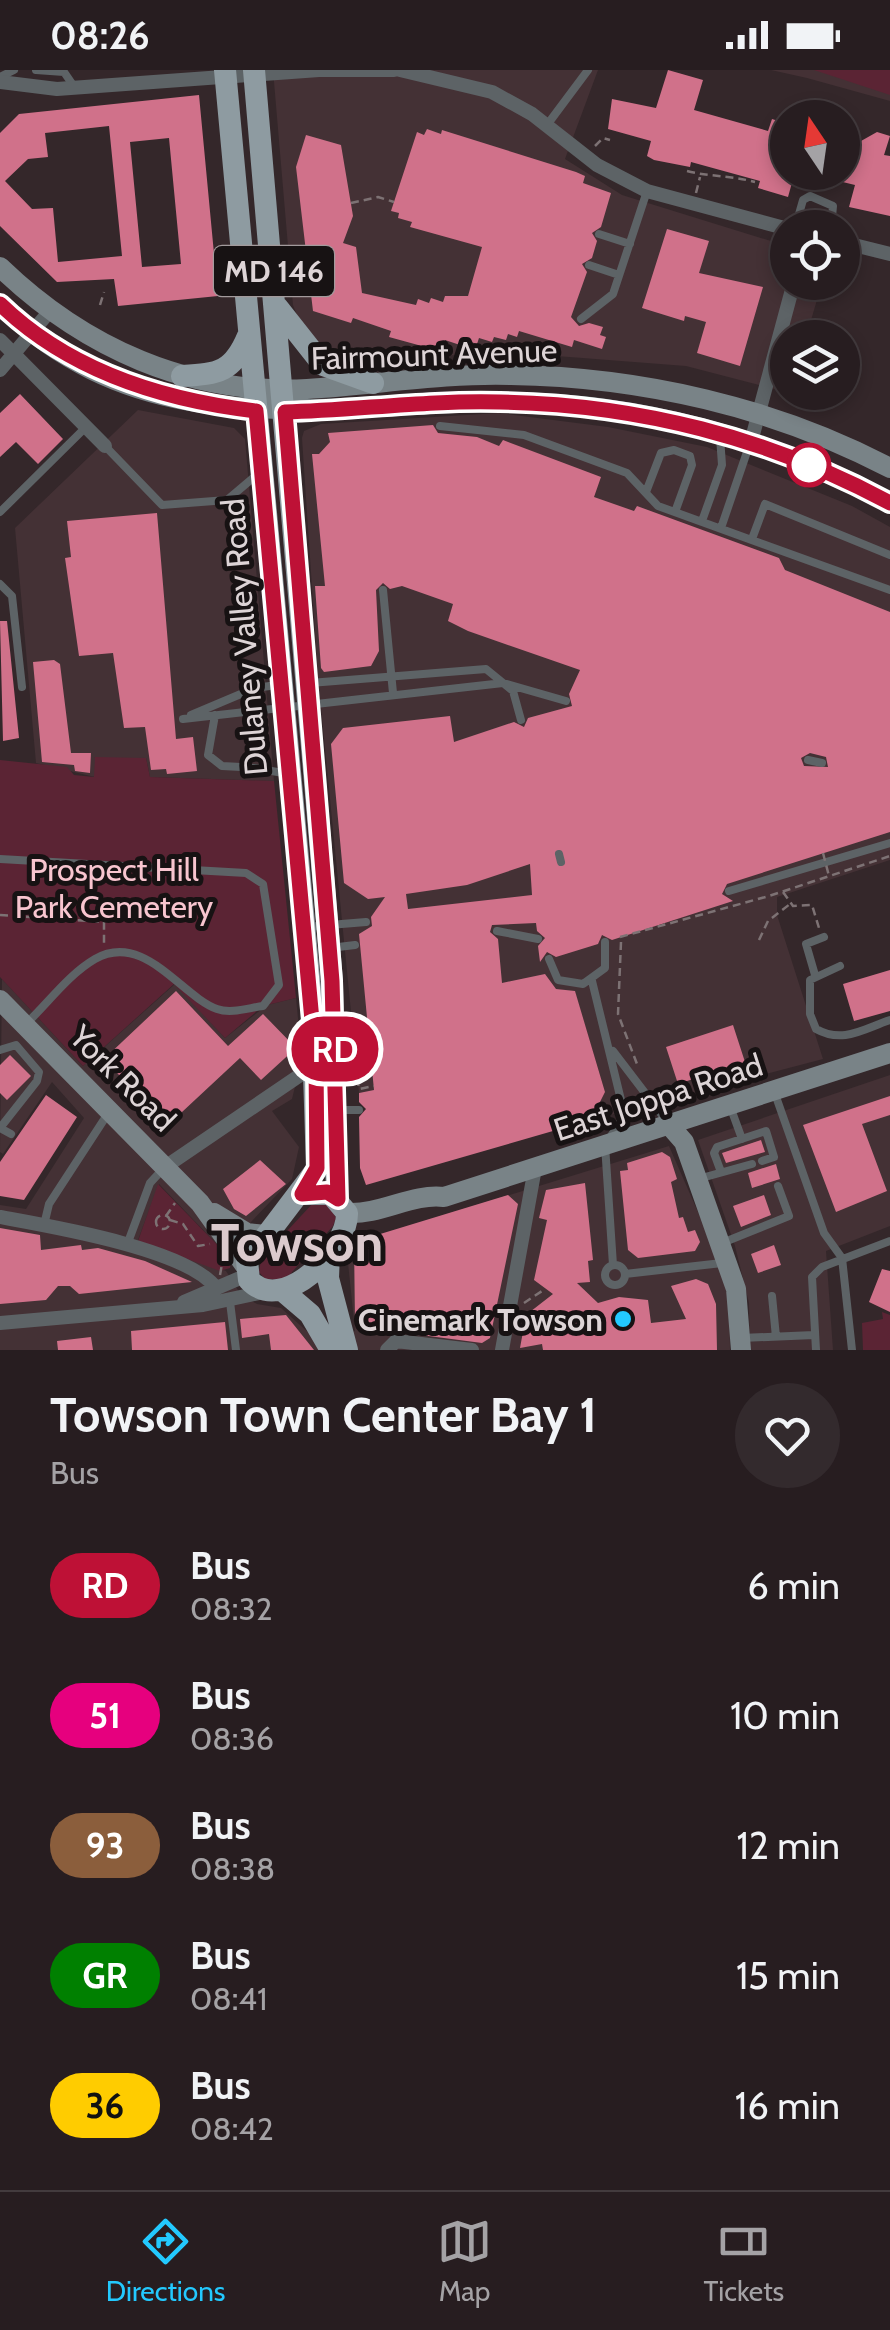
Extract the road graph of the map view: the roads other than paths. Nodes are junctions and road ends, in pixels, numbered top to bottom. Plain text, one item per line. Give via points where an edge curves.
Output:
1 (14, 70) edge
2 (36, 70) edge
3 (397, 70) edge
4 (588, 70) edge
5 (254, 72) edge
6 (225, 74) edge
7 (451, 74) edge
8 (0, 79) edge
9 (75, 88) junction
10 (547, 125) junction
11 (646, 191) junction
12 (799, 210) edge
13 (832, 210) edge
14 (770, 223) edge
15 (599, 234) dead end
16 (630, 244) junction
17 (860, 246) edge
18 (890, 254) edge
19 (589, 265) dead end
20 (0, 267) edge
21 (619, 275) junction
22 (789, 300) edge
23 (0, 304) edge
24 (278, 308) junction
25 (49, 312) junction
26 (582, 318) dead end
27 (249, 332) junction
28 (32, 334) junction
29 (0, 340) edge
30 (15, 355) junction
31 (0, 370) edge
32 (182, 376) junction
33 (373, 383) junction
34 (255, 400) junction
35 (284, 400) junction
36 (756, 414) junction
37 (440, 426) dead end
38 (86, 427) junction
39 (719, 432) junction
40 (751, 442) junction
41 (105, 446) joint
42 (890, 468) edge
43 (261, 469) junction
44 (646, 492) junction
45 (890, 504) edge
46 (0, 512) edge
47 (675, 512) junction
48 (702, 521) junction
49 (720, 528) junction
50 (752, 539) junction
51 (890, 555) edge
52 (0, 584) edge
53 (383, 590) dead end
54 (890, 590) edge
55 (392, 676) junction
56 (504, 683) junction
57 (22, 687) dead end
58 (394, 693) junction
59 (294, 694) junction
60 (566, 701) dead end
61 (214, 715) junction
62 (521, 720) dead end
63 (808, 760) dead end
64 (822, 763) dead end
65 (241, 768) dead end
66 (254, 768) dead end
67 (289, 774) junction
68 (890, 843) edge
69 (0, 858) edge
70 (730, 891) dead end
71 (366, 922) dead end
72 (497, 931) dead end
73 (328, 937) junction
74 (823, 937) road end
75 (304, 939) junction
76 (538, 939) dead end
77 (604, 942) dead end
78 (354, 945) dead end
79 (549, 959) dead end
80 (837, 967) dead end
81 (815, 974) junction
82 (592, 981) junction
83 (0, 1000) edge
84 (890, 1020) edge
85 (25, 1025) junction
86 (852, 1036) junction
87 (610, 1047) junction
88 (0, 1050) edge
89 (890, 1054) edge
90 (861, 1062) junction
91 (316, 1064) junction
92 (774, 1091) junction
93 (730, 1106) junction
94 (110, 1112) junction
95 (670, 1126) junction
96 (0, 1128) edge
97 (11, 1134) dead end
98 (739, 1142) junction
99 (605, 1145) junction
100 (165, 1167) junction
101 (535, 1168) junction
102 (721, 1172) junction
103 (698, 1179) junction
104 (778, 1186) dead end
105 (302, 1194) junction
106 (444, 1197) junction
107 (200, 1203) junction
108 (345, 1208) junction
109 (0, 1217) edge
110 (44, 1225) junction
111 (266, 1235) junction
112 (887, 1242) edge
113 (127, 1245) junction
114 (328, 1253) junction
115 (724, 1253) junction
116 (890, 1255) edge
117 (842, 1258) junction
118 (613, 1265) junction
119 (238, 1269) junction
120 (625, 1274) junction
121 (218, 1282) junction
122 (274, 1292) junction
123 (772, 1296) dead end
124 (230, 1302) junction
125 (178, 1305) junction
126 (0, 1323) edge
127 (814, 1335) junction
128 (776, 1336) junction
129 (741, 1344) edge
130 (236, 1350) edge
131 (331, 1350) edge
132 (347, 1350) edge
133 (388, 1350) edge
134 (472, 1350) edge
135 (502, 1350) edge
136 (816, 1350) edge
137 (852, 1350) edge

1 - 8 lane
2 - 9 lane via 64,72
3 - 5 street
3 - 7 street
4 - 10 lane
5 - 6 street
5 - 24 main road, Dulaney Valley Road / MD 146
6 - 9 street
6 - 27 main road, Dulaney Valley Road / MD 146
7 - 10 street
8 - 9 street
10 - 11 street via 596,165
11 - 14 street
11 - 16 lane
12 - 13 lane via 810,196
15 - 16 lane
16 - 21 lane
17 - 18 street
19 - 21 lane
20 - 25 main road, Fairmount Avenue
21 - 26 lane via 613,294
22 - 36 street
23 - 28 main road, Fairmount Avenue
24 - 33 main road via 323,365
24 - 35 main road, Dulaney Valley Road / MD 146
25 - 28 street
25 - 32 main road, Fairmount Avenue via 97,342
27 - 32 main road via 227,370
27 - 34 main road, Dulaney Valley Road / MD 146
28 - 30 street
28 - 34 main road, Fairmount Avenue via 111,377 174,397
29 - 30 street
30 - 31 street
30 - 38 street
32 - 34 main road, Fairmount Avenue
33 - 35 main road, Fairmount Avenue
33 - 36 main road, Fairmount Avenue via 544,376 650,388
34 - 35 main road, Fairmount Avenue
34 - 43 main road, Dulaney Valley Road / MD 146
35 - 39 main road, Fairmount Avenue via 544,403
35 - 59 main road, Dulaney Valley Road / MD 146
36 - 40 street
36 - 42 main road, Fairmount Avenue
37 - 44 lane via 524,435 627,473
38 - 41 street
38 - 46 lane
39 - 40 main road, Fairmount Avenue
39 - 48 lane via 722,465
40 - 45 main road, Fairmount Avenue
40 - 49 lane
41 - 43 lane via 162,506 227,500
43 - 59 main road, Dulaney Valley Road / MD 146
44 - 47 lane
44 - 47 lane via 661,453 690,456
47 - 48 lane
48 - 49 lane
49 - 50 lane
50 - 51 lane via 765,504
50 - 54 lane
52 - 57 lane via 12,596
53 - 55 lane
55 - 56 lane via 486,669
55 - 58 lane
55 - 59 lane
56 - 58 lane
56 - 60 lane
56 - 62 lane
58 - 59 lane
59 - 61 lane
59 - 61 lane via 255,688 183,719
59 - 67 main road, Dulaney Valley Road / MD 146
59 - 73 main road, Dulaney Valley Road / MD 146
61 - 65 lane via 208,755 222,766
63 - 64 lane
66 - 67 lane
67 - 75 main road, Dulaney Valley Road / MD 146
68 - 70 lane
69 - 85 lane via 246,872 263,884 280,985 263,1006 216,1009 155,964 104,956
71 - 73 lane
72 - 76 lane
73 - 75 lane
73 - 75 lane
73 - 78 lane
73 - 108 main road, Dulaney Valley Road / MD 146 via 345,1117
74 - 81 lane via 806,944
75 - 91 main road, Dulaney Valley Road / MD 146
77 - 82 lane via 605,968
79 - 82 lane via 558,980
80 - 81 lane
81 - 86 lane via 807,988 816,1029
82 - 87 lane
83 - 85 main road, York Road
84 - 86 lane
85 - 94 main road, York Road
86 - 90 lane
87 - 95 lane
87 - 99 lane via 622,1118
88 - 96 lane via 16,1045 38,1072
89 - 90 main road, East Joppa Road
90 - 92 main road, East Joppa Road
91 - 100 street
91 - 105 main road, Dulaney Valley Road / MD 146 via 317,1168
92 - 93 main road, East Joppa Road
92 - 117 lane via 824,1233
93 - 95 main road, East Joppa Road
93 - 98 lane
94 - 100 main road, York Road
94 - 110 lane via 49,1204
95 - 99 main road, East Joppa Road
95 - 103 main road
96 - 97 lane
98 - 102 lane via 714,1153
98 - 102 lane via 766,1132 774,1157
99 - 101 main road, East Joppa Road
99 - 118 lane
100 - 107 main road, York Road
100 - 113 lane via 150,1183
101 - 106 main road, East Joppa Road
101 - 135 street
102 - 103 lane
103 - 115 main road
104 - 115 lane via 789,1216
105 - 108 main road via 327,1192
105 - 111 main road
106 - 108 main road, East Joppa Road via 378,1212
106 - 108 main road, East Joppa Road via 388,1220
107 - 111 main road, York Road via 238,1228
107 - 119 main road, York Road
108 - 114 main road
109 - 110 street
110 - 113 street
111 - 119 main road
112 - 116 lane
112 - 117 lane
113 - 121 street
114 - 122 main road
114 - 132 main road
115 - 120 lane
115 - 129 main road via 739,1306
117 - 127 lane via 812,1277
117 - 137 lane
118 - 120 lane
118 - 120 lane via 604,1274 608,1283 618,1284
119 - 121 street
119 - 122 main road
121 - 125 street
122 - 124 street
122 - 131 main road via 310,1314
123 - 128 lane
124 - 125 street
124 - 130 lane
125 - 126 street
127 - 128 lane
127 - 136 lane
128 - 129 lane
133 - 134 street via 396,1341

